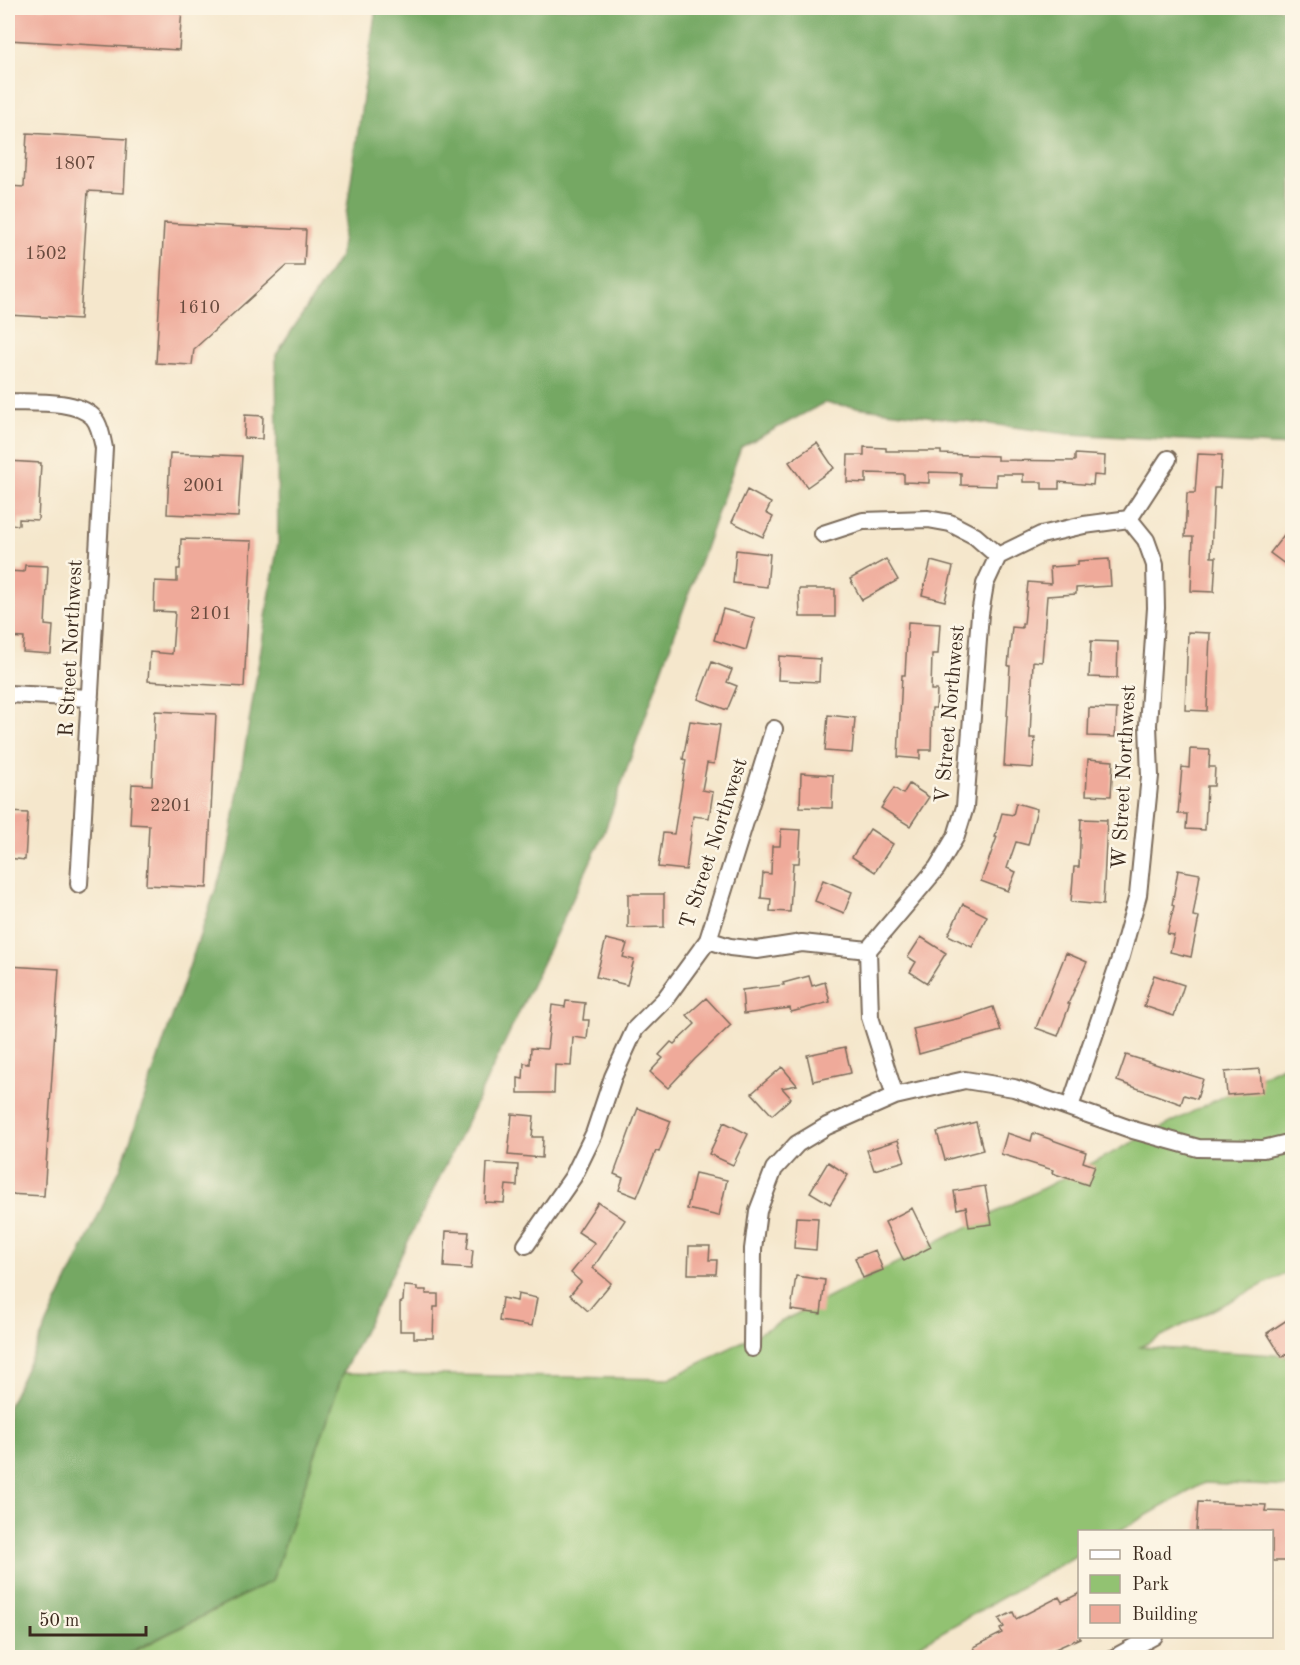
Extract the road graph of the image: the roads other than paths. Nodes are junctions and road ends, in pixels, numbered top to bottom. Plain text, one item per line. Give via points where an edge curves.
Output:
1 (8, 402) edge
2 (1168, 459) dead end
3 (1129, 519) junction
4 (823, 534) dead end
5 (998, 556) junction
6 (8, 694) edge
7 (90, 698) junction
8 (774, 729) dead end
9 (79, 884) dead end
10 (708, 940) junction
11 (868, 950) junction
12 (895, 1096) junction
13 (1070, 1107) junction
14 (1293, 1142) edge
15 (526, 1245) dead end
16 (752, 1348) dead end
17 (1150, 1638) edge
18 (1114, 1658) edge

1 - 7 street, R Street Northwest via 71,405 93,417 99,428 104,448
2 - 3 street
3 - 5 street via 1041,535
3 - 13 street, W Street Northwest via 1146,540 1155,565 1148,725 1150,776 1138,895
4 - 5 street via 863,521 928,519 958,527
5 - 11 street, V Street Northwest via 985,584 980,614 965,807 956,836 937,868
6 - 7 street
7 - 9 street, R Street Northwest
8 - 10 street, T Street Northwest
10 - 11 street via 757,950 802,943
10 - 15 street, T Street Northwest via 665,999 635,1029 573,1177
11 - 12 street via 870,1017
12 - 13 street via 964,1080 1014,1088
12 - 16 street via 827,1126 798,1144 774,1169 758,1210 753,1249
13 - 14 street via 1198,1148 1263,1149
17 - 18 street

